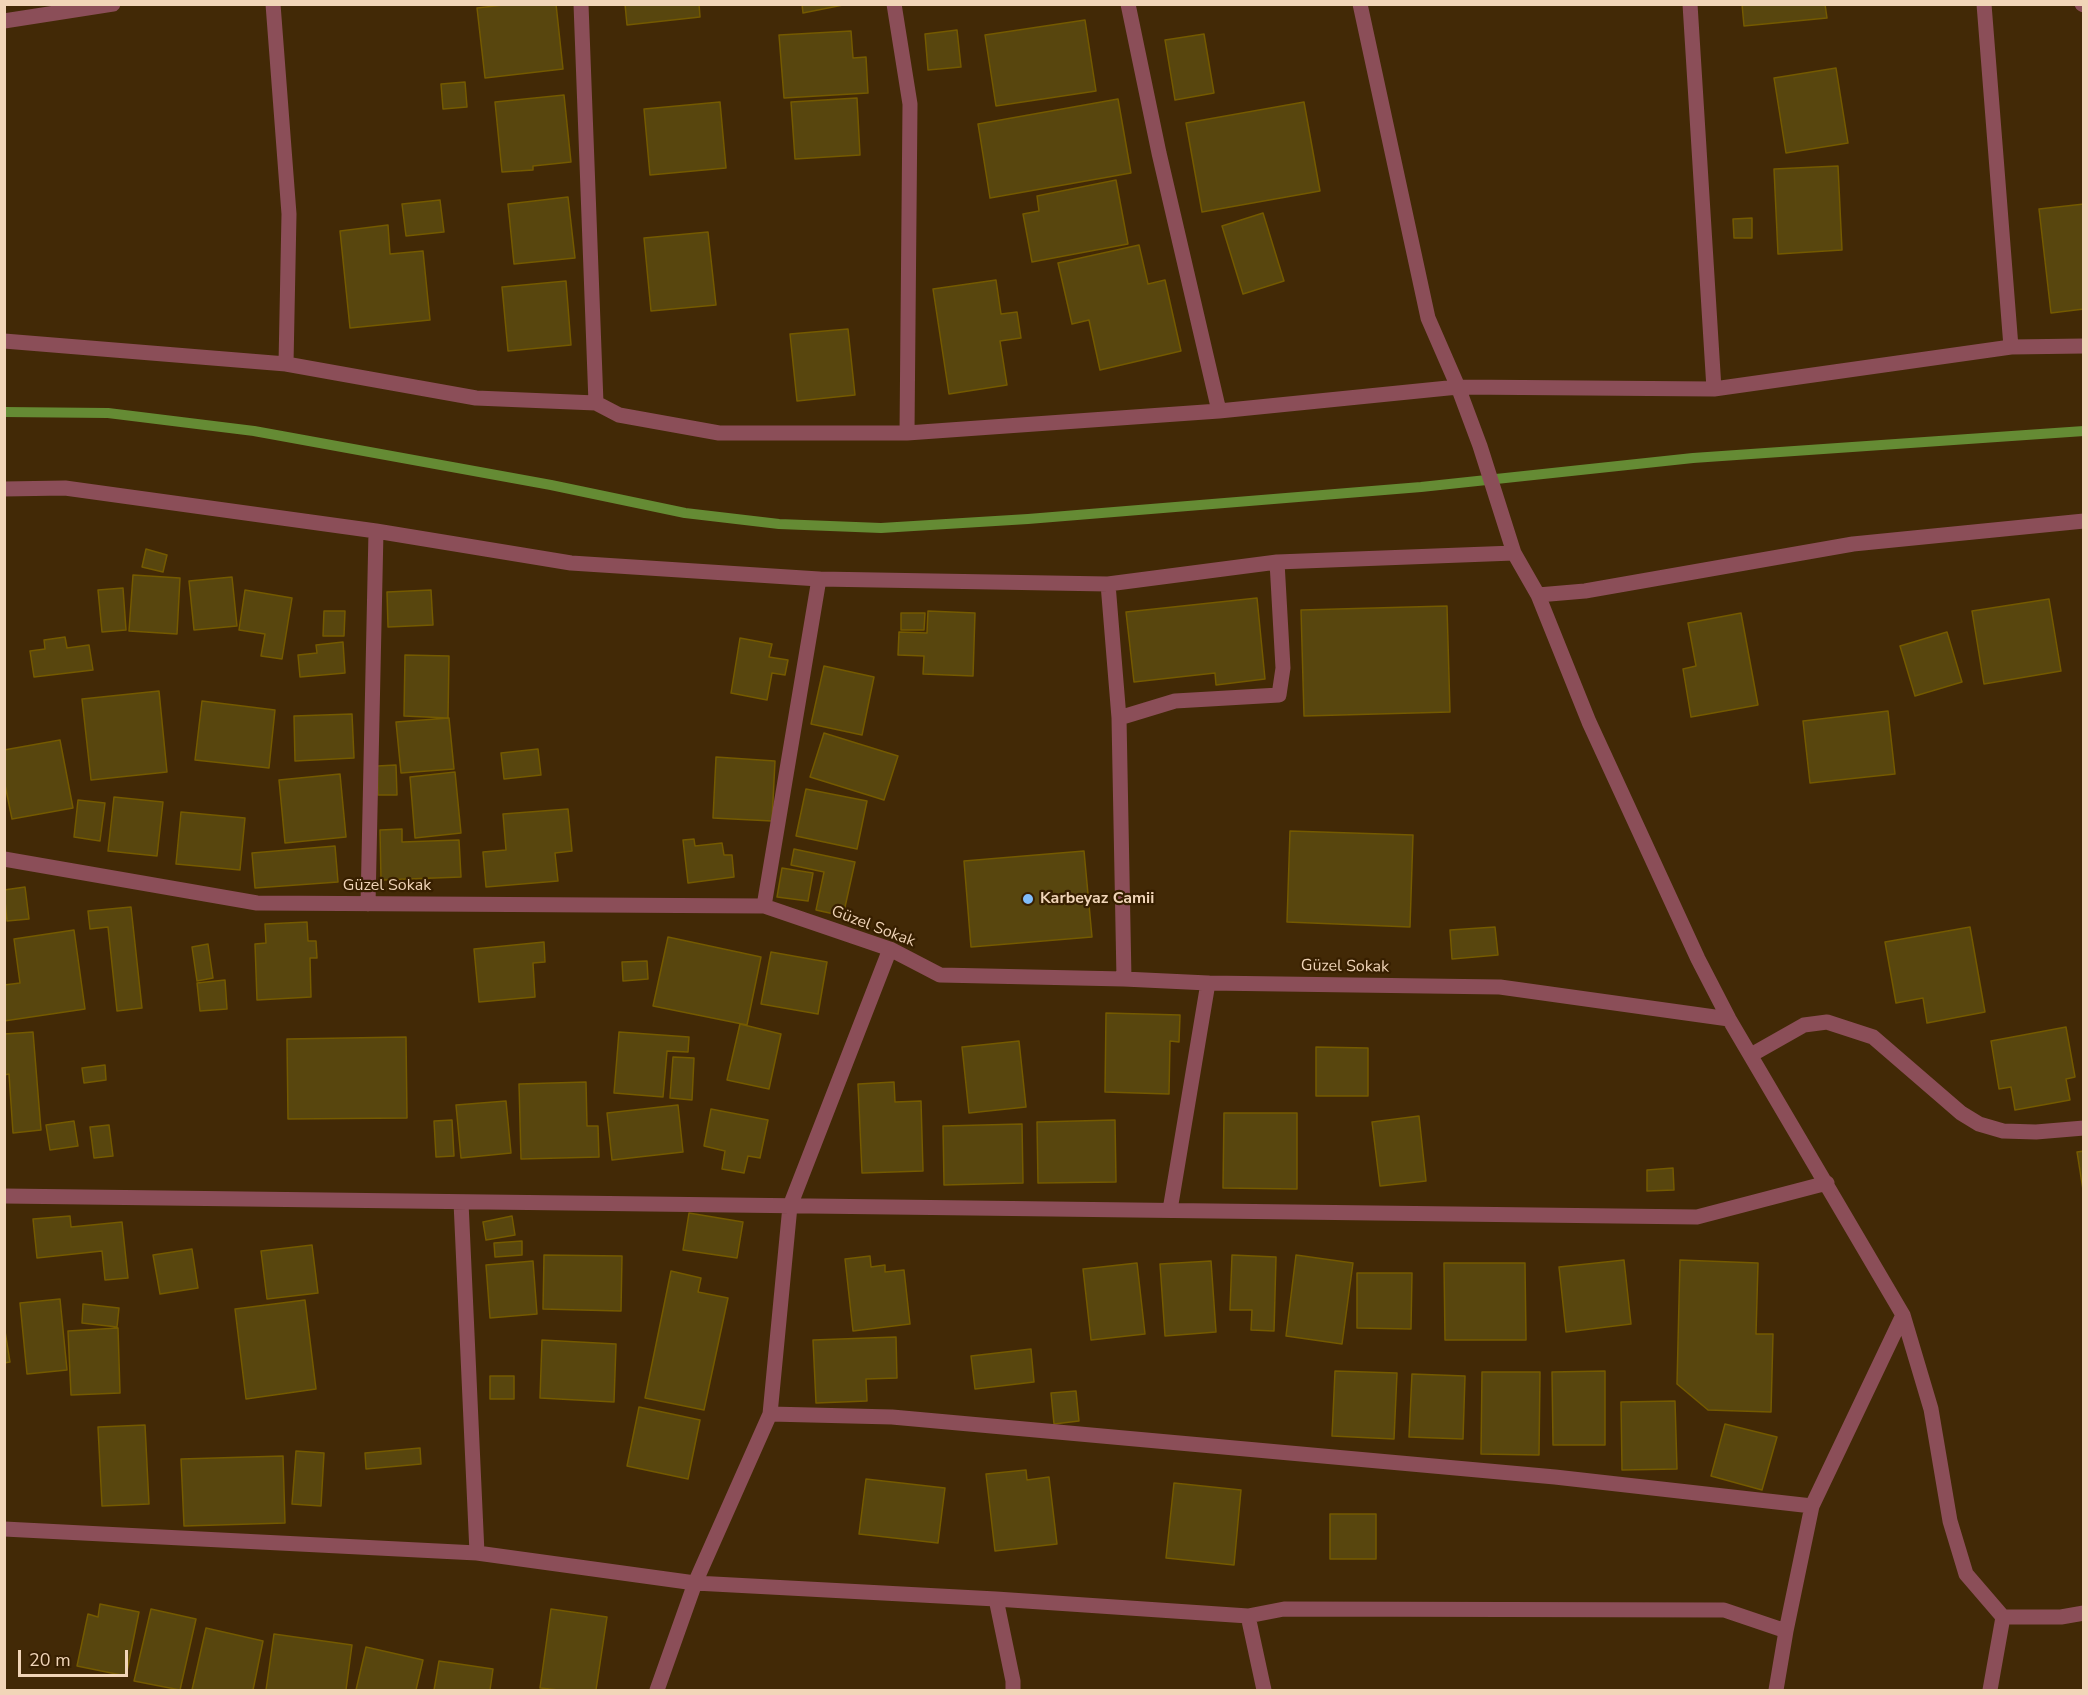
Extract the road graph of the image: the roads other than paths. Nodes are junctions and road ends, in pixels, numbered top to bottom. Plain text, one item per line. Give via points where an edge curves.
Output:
1 (113, 4) edge
2 (273, 4) edge
3 (581, 4) edge
4 (894, 4) edge
5 (1128, 4) edge
6 (1359, 4) edge
7 (1689, 4) edge
8 (1984, 4) edge
9 (4, 21) edge
10 (4, 341) edge
11 (2012, 346) junction
12 (2084, 346) edge
13 (286, 364) junction
14 (1458, 387) junction
15 (1714, 389) junction
16 (596, 403) junction
17 (1219, 411) junction
18 (907, 433) junction
19 (4, 489) edge
20 (2084, 521) edge
21 (376, 531) junction
22 (1514, 553) junction
23 (1277, 562) junction
24 (819, 579) junction
25 (1108, 585) junction
26 (1538, 596) junction
27 (1119, 718) junction
28 (4, 859) edge
29 (368, 904) junction
30 (764, 906) junction
31 (890, 949) junction
32 (1124, 979) junction
33 (1208, 983) junction
34 (1729, 1019) junction
35 (1751, 1055) junction
36 (2084, 1128) edge
37 (1827, 1183) junction
38 (4, 1196) edge
39 (461, 1202) junction
40 (790, 1206) junction
41 (1170, 1210) junction
42 (1903, 1315) junction
43 (770, 1414) junction
44 (1812, 1506) junction
45 (4, 1528) edge
46 (477, 1553) junction
47 (695, 1583) junction
48 (996, 1599) junction
49 (2084, 1613) edge
50 (1248, 1616) junction
51 (2003, 1617) junction
52 (1786, 1631) junction
53 (657, 1690) edge
54 (1013, 1690) edge
55 (1264, 1690) edge
56 (1776, 1690) edge
57 (1990, 1690) edge

1 - 9 street
2 - 13 street via 289,214
3 - 16 street
4 - 18 street via 910,104
5 - 17 street
6 - 14 street via 1428,318
7 - 15 street
8 - 11 street
10 - 13 street
11 - 12 street
11 - 15 street
13 - 16 street via 476,398
14 - 15 street
14 - 17 street
14 - 22 street
16 - 18 street via 619,415 719,433
17 - 18 street
19 - 21 street via 65,488
20 - 26 street via 1853,544
21 - 24 street via 571,563
21 - 29 street
22 - 23 street
22 - 26 street
23 - 25 street
23 - 27 street via 1283,668 1279,695 1175,701
24 - 25 street
24 - 30 street
25 - 27 street
26 - 34 street via 1588,722
27 - 32 street
28 - 29 street, Güzel Sokak via 257,903
29 - 30 street, Güzel Sokak
30 - 31 street, Güzel Sokak
31 - 32 street, Güzel Sokak via 940,975
31 - 40 street
32 - 33 street, Güzel Sokak
33 - 34 street, Güzel Sokak via 1500,987
33 - 41 street
34 - 35 street
35 - 36 street via 1804,1025 1827,1022 1873,1037 1979,1124 2003,1131
35 - 37 street
37 - 41 street via 1697,1217
37 - 42 street
38 - 39 street
39 - 40 street
39 - 46 street
40 - 41 street
40 - 43 street
42 - 44 street
42 - 51 street via 1931,1409 1950,1521 1966,1574
43 - 44 street via 892,1417 1556,1477
43 - 47 street
44 - 52 street
45 - 46 street
46 - 47 street
47 - 48 street
47 - 53 street
48 - 50 street
48 - 54 street
49 - 51 street
50 - 52 street via 1284,1609 1724,1610
50 - 55 street
51 - 57 street
52 - 56 street

